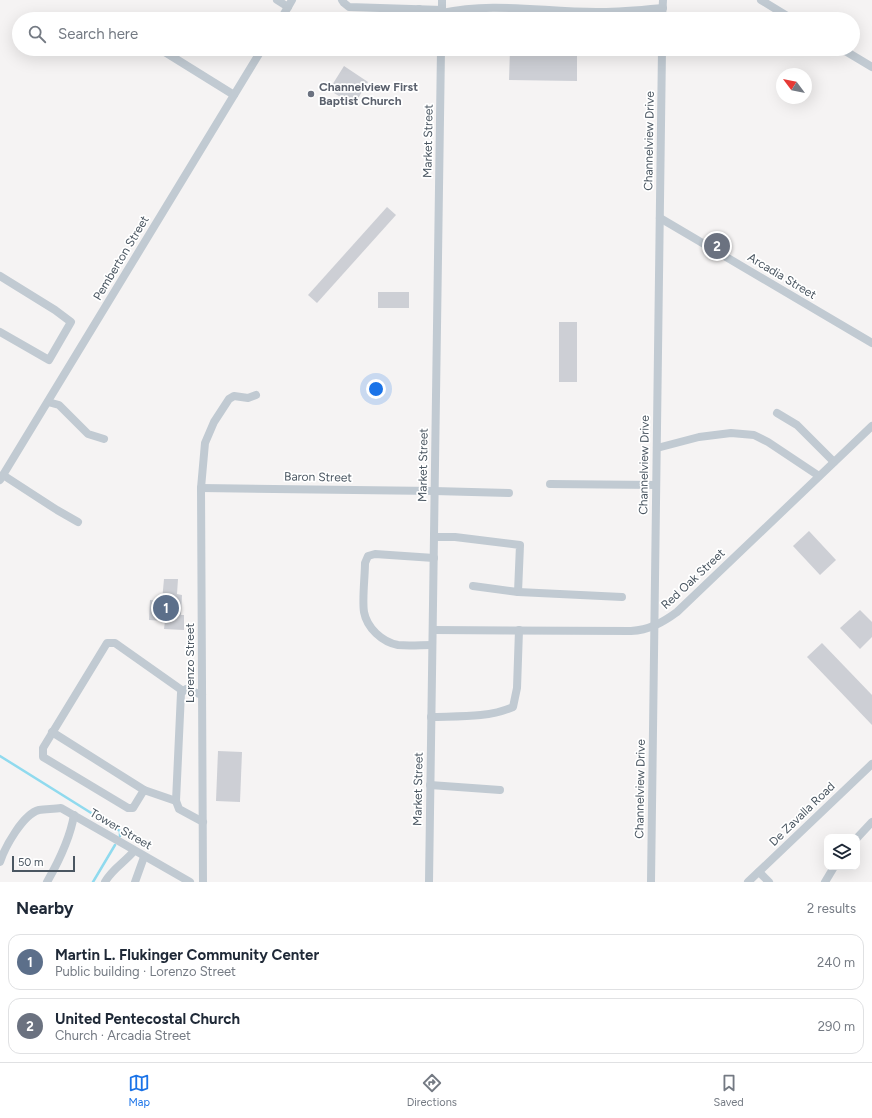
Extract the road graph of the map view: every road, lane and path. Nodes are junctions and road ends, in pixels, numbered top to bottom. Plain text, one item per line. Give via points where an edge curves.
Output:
1 (277, 0) edge
2 (342, 0) edge
3 (761, 0) edge
4 (290, 3) edge
5 (663, 4) edge
6 (442, 8) edge
7 (419, 9) joint
8 (285, 12) edge
9 (781, 12) edge
10 (171, 56) edge
11 (258, 56) edge
12 (441, 56) edge
13 (662, 56) edge
14 (854, 56) edge
15 (872, 67) edge
16 (234, 96) junction
17 (660, 218) junction
18 (0, 276) edge
19 (0, 332) edge
20 (872, 343) edge
21 (256, 395) dead end
22 (48, 402) junction
23 (777, 413) dead end
24 (872, 426) edge
25 (104, 439) dead end
26 (657, 448) junction
27 (834, 462) junction
28 (819, 476) junction
29 (2, 477) edge
30 (550, 484) dead end
31 (656, 484) junction
32 (201, 488) junction
33 (434, 491) junction
34 (509, 493) dead end
35 (78, 522) dead end
36 (434, 537) junction
37 (434, 558) junction
38 (473, 586) dead end
39 (518, 592) junction
40 (622, 597) dead end
41 (654, 627) junction
42 (433, 630) junction
43 (519, 630) junction
44 (432, 645) junction
45 (183, 691) junction
46 (202, 695) junction
47 (432, 717) junction
48 (52, 732) junction
49 (872, 764) edge
50 (430, 785) junction
51 (144, 790) junction
52 (500, 790) dead end
53 (176, 801) junction
54 (74, 815) junction
55 (203, 822) junction
56 (872, 822) edge
57 (860, 835) edge
58 (134, 851) junction
59 (144, 857) junction
60 (0, 862) edge
61 (832, 870) edge
62 (759, 872) junction
63 (47, 882) edge
64 (105, 882) edge
65 (135, 882) edge
66 (190, 882) edge
67 (203, 882) edge
68 (429, 882) edge
69 (651, 882) edge
70 (748, 882) edge
71 (769, 882) edge
72 (825, 882) edge

1 - 4 street
2 - 7 street via 349,7
3 - 9 street
4 - 8 street
5 - 6 street via 601,12
6 - 7 street
10 - 16 street
11 - 16 street, Pemberton Street
12 - 33 street, Market Street
13 - 17 street, Channelview Drive
14 - 15 street
16 - 22 street, Pemberton Street
17 - 20 street, Arcadia Street
17 - 26 street, Channelview Drive
18 - 19 street via 70,322 49,360
21 - 32 street, Lorenzo Street via 248,398 234,396 229,399 214,422 205,443
22 - 25 street via 59,405 88,434
22 - 29 street, Pemberton Street
23 - 27 street via 796,425
24 - 27 street, Red Oak Street
26 - 28 street via 699,437 731,433 754,435
26 - 31 street, Channelview Drive
27 - 28 street, Red Oak Street
28 - 41 street, Red Oak Street via 677,612
29 - 35 street
30 - 31 street
31 - 41 street, Channelview Drive
32 - 33 street, Baron Street
32 - 46 street, Lorenzo Street
33 - 34 street, Baron Street
33 - 36 street, Market Street
36 - 37 street, Market Street
36 - 39 street via 455,536 520,545
37 - 42 street, Market Street
37 - 44 street via 375,554 368,556 365,563 364,611 367,623 387,641 397,644
38 - 39 street
39 - 40 street
41 - 43 street, Red Oak Street via 631,631
41 - 69 street, Channelview Drive
42 - 43 street, Red Oak Street
42 - 44 street, Market Street
43 - 47 street via 517,688 513,707 494,713
44 - 47 street, Market Street
45 - 46 street via 186,689
45 - 48 street via 115,643 107,643
45 - 53 street
46 - 55 street, Lorenzo Street
47 - 50 street, Market Street
48 - 51 street
48 - 51 street via 43,748 43,757 128,808 132,808
49 - 62 street, De Zavalla Road
50 - 52 street
50 - 68 street, Market Street
51 - 53 street
53 - 55 street via 179,809
54 - 58 street, Tower Street
54 - 60 street, Tower Street via 61,808 38,810 25,820 4,850
54 - 63 street via 64,848
55 - 67 street, Lorenzo Street
56 - 57 street
58 - 59 street, Tower Street
58 - 64 street
59 - 65 street
59 - 66 street, Tower Street
61 - 72 street
62 - 70 street, De Zavalla Road
62 - 71 street

